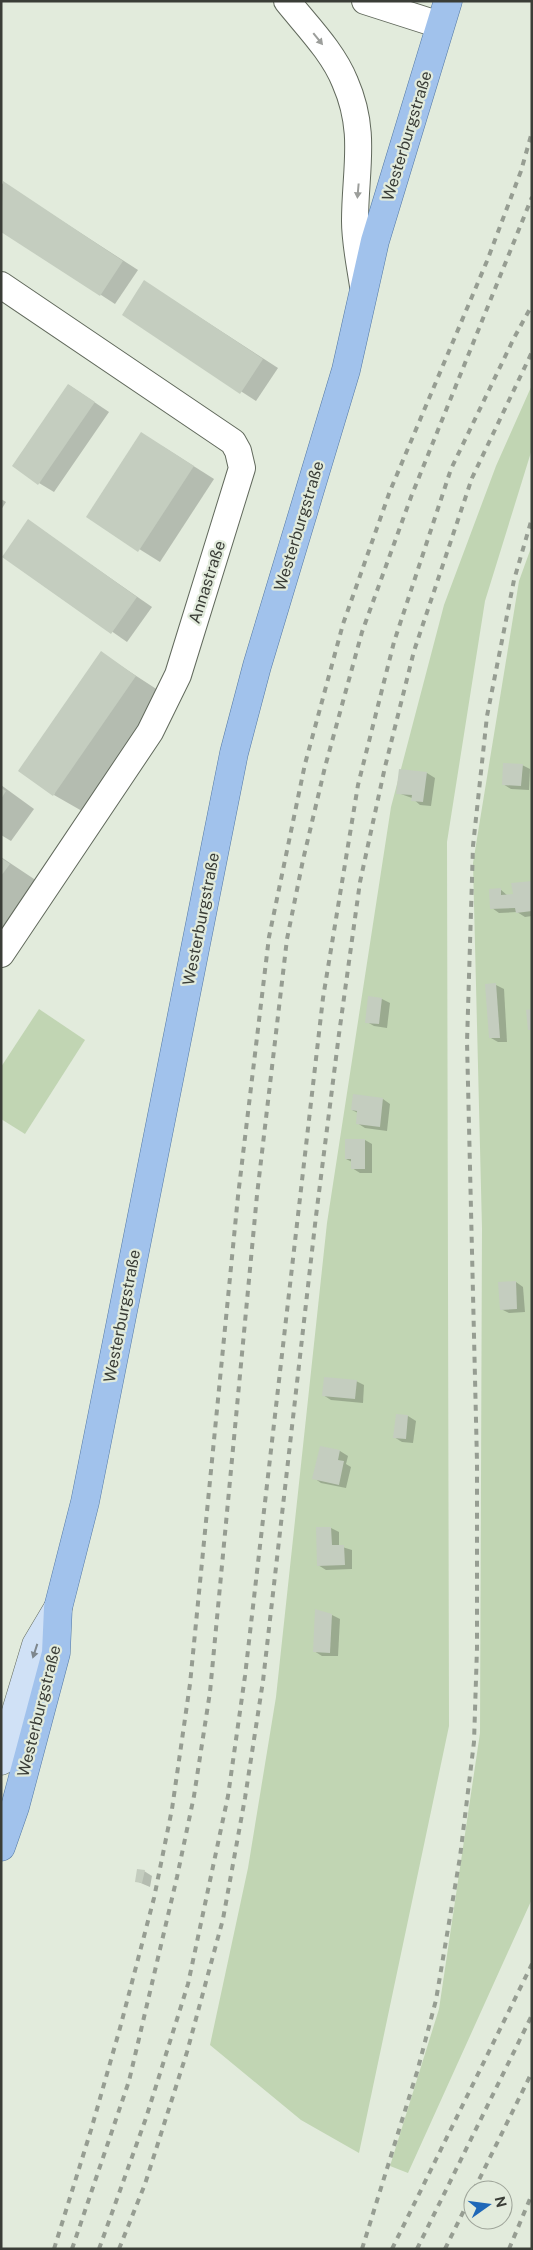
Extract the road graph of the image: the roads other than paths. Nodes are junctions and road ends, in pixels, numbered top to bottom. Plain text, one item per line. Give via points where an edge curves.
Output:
1 (287, 1) edge
2 (365, 1) edge
3 (444, 13) edge
4 (1, 285) edge
5 (364, 294) junction
6 (1, 954) edge
7 (58, 1608) junction
8 (1, 1761) edge
9 (1, 1847) edge

1 -> 5 street via 322,44 345,79 354,102 360,154 355,222
2 - 3 street
3 - 5 main road, Westerburgstraße via 375,241
4 - 6 street, Annastraße via 233,442 242,468 178,675 166,701 150,732
5 - 7 main road, Westerburgstraße via 346,370 234,753 89,1483
7 -> 8 main road via 36,1644
7 - 9 main road, Westerburgstraße via 56,1653 15,1807

